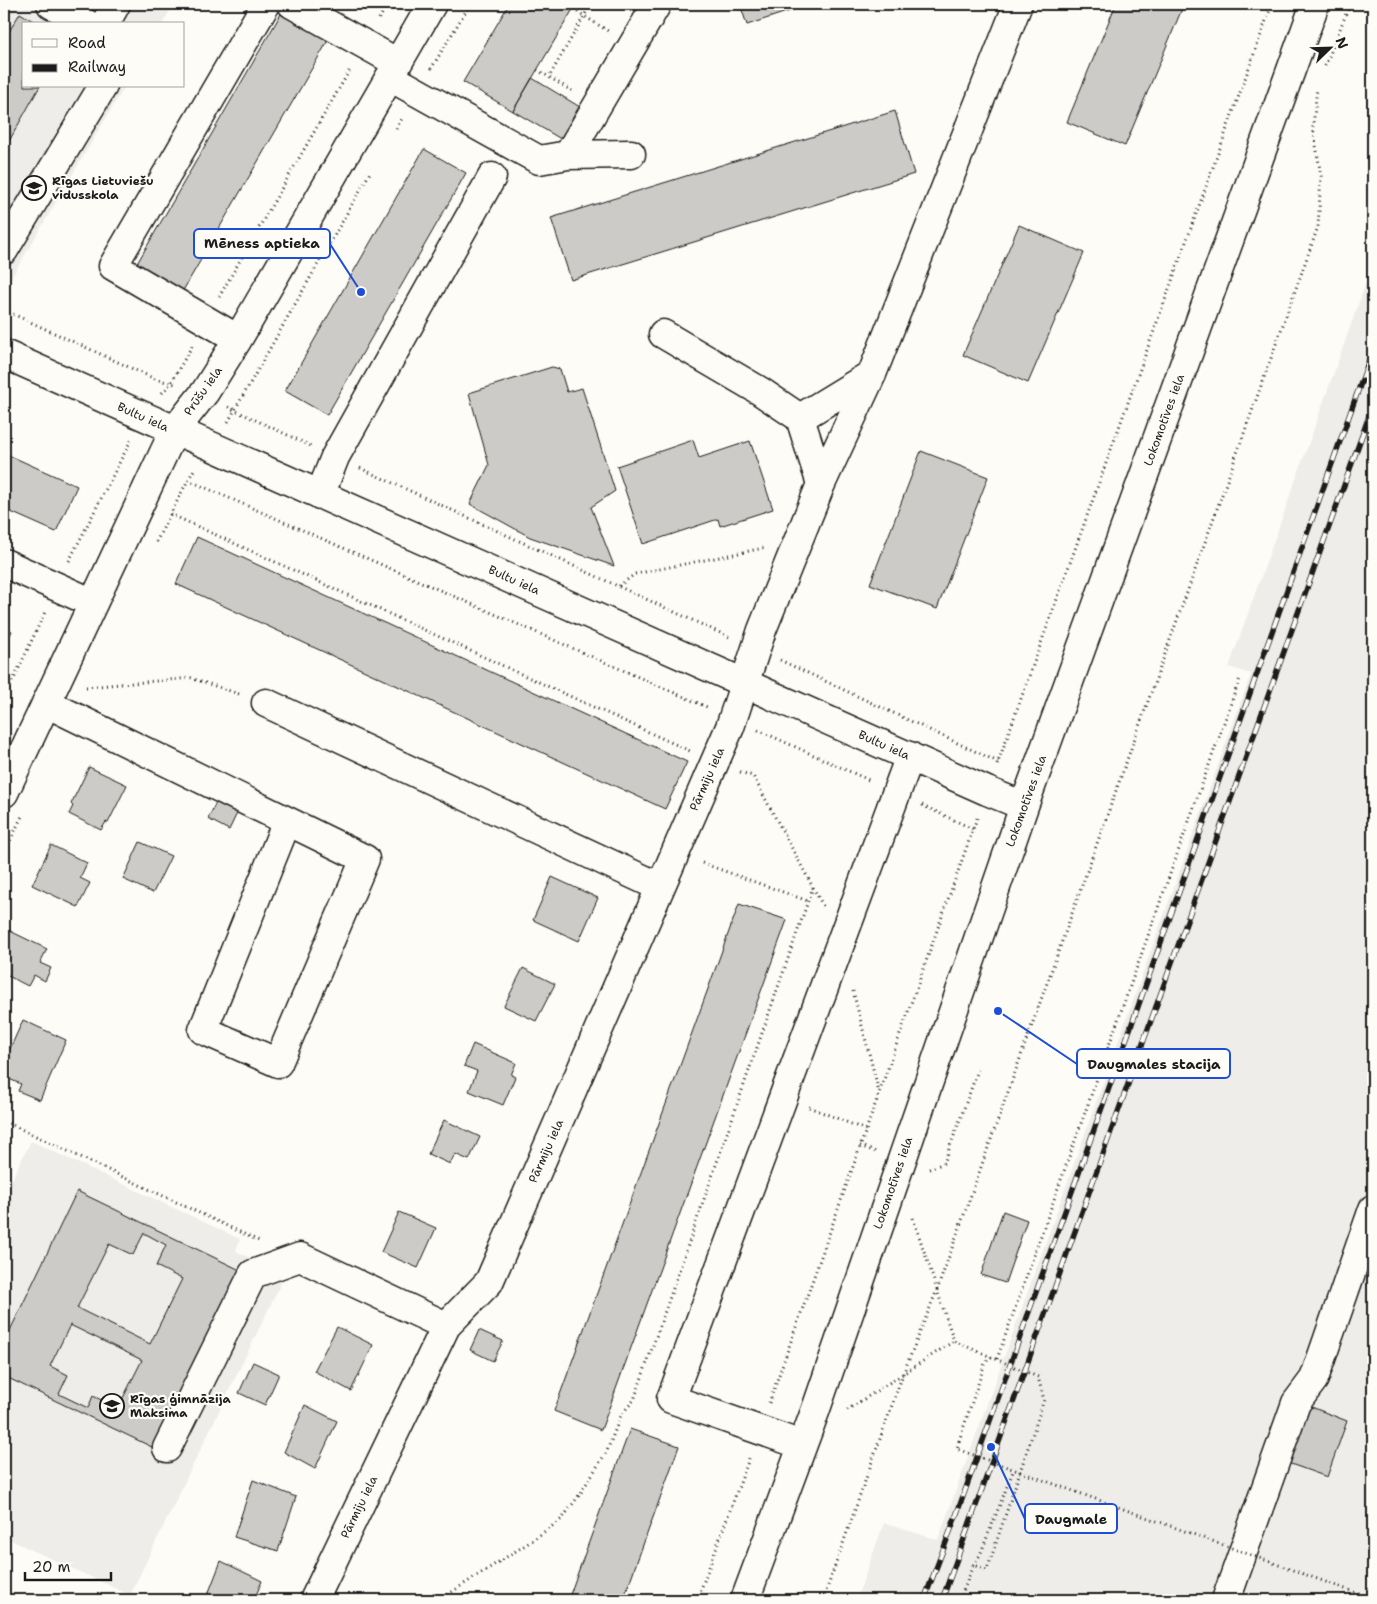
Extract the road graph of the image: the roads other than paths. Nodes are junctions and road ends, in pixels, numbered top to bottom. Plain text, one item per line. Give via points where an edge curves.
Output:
1 (51, 4) edge
2 (116, 4) edge
3 (266, 4) edge
4 (292, 4) edge
5 (657, 4) edge
6 (1018, 4) edge
7 (1315, 4) edge
8 (428, 5) edge
9 (84, 22) edge
10 (106, 22) edge
11 (394, 70) junction
12 (102, 88) edge
13 (631, 154) dead end
14 (568, 155) junction
15 (492, 177) dead end
16 (4, 250) edge
17 (663, 334) dead end
18 (238, 339) junction
19 (4, 354) edge
20 (872, 374) junction
21 (800, 418) junction
22 (174, 431) junction
23 (821, 484) junction
24 (320, 495) junction
25 (4, 563) edge
26 (93, 603) junction
27 (746, 683) junction
28 (46, 703) junction
29 (266, 704) road end
30 (910, 756) junction
31 (4, 793) edge
32 (1024, 806) junction
33 (287, 821) junction
34 (660, 887) junction
35 (1373, 1209) edge
36 (446, 1326) junction
37 (802, 1446) junction
38 (167, 1448) dead end
39 (314, 1600) edge
40 (745, 1600) edge
41 (1226, 1600) edge

1 - 9 street
2 - 10 street
3 - 18 street via 113,266
4 - 11 street via 364,44
5 - 14 street
6 - 20 street, Pārmiju iela
7 - 32 street, Lokomotīves iela
8 - 11 street, Prūšu iela
11 - 14 street via 417,92 539,160
11 - 18 street, Prūšu iela
12 - 16 street
13 - 14 street
15 - 24 street via 336,457
17 - 21 street
18 - 22 street, Prūšu iela via 205,392
19 - 22 street, Bultu iela
20 - 21 street
20 - 23 street, Pārmiju iela
21 - 23 street
22 - 24 street, Bultu iela
22 - 26 street, Prūšu iela
23 - 27 street, Pārmiju iela via 762,630
24 - 27 street, Bultu iela
25 - 26 street
26 - 28 street, Prūšu iela
27 - 30 street, Bultu iela
27 - 34 street, Pārmiju iela via 715,763
28 - 31 street, Prūšu iela
28 - 33 street
29 - 34 street
30 - 32 street, Bultu iela
30 - 37 street via 671,1399
32 - 37 street, Lokomotīves iela
33 - 33 street via 203,1030 278,1063 365,859
34 - 36 street, Pārmiju iela via 488,1282
35 - 41 street via 1314,1379 1296,1403
36 - 38 street via 300,1257 253,1274
36 - 39 street, Pārmiju iela
37 - 40 street, Lokomotīves iela

